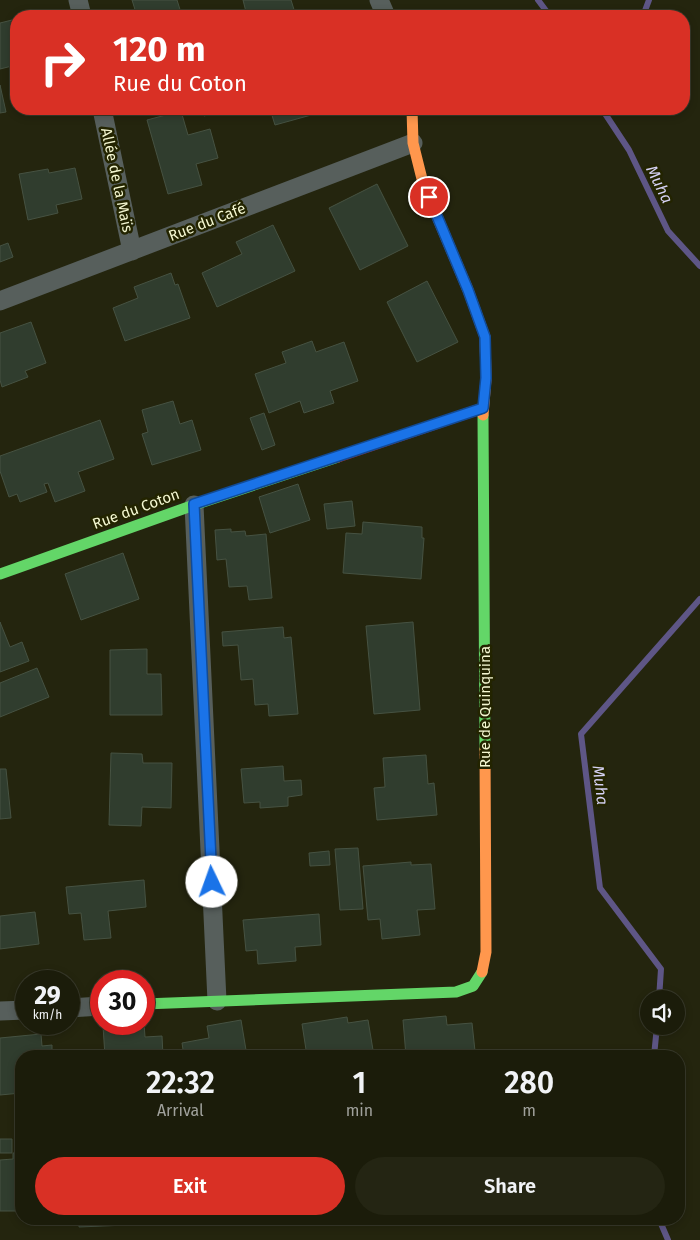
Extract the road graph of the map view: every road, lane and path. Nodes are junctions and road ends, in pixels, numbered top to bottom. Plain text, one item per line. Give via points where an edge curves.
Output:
1 (103, 115) edge
2 (412, 115) edge
3 (413, 143) junction
4 (132, 251) junction
5 (0, 301) edge
6 (483, 408) junction
7 (194, 504) junction
8 (0, 574) edge
9 (217, 1001) junction
10 (155, 1004) edge
11 (15, 1010) edge
12 (0, 1011) edge

1 - 4 street, Allée de la Maïs
2 - 3 street, Rue de Quinquina
3 - 4 street, Rue du Café
3 - 6 street, Rue de Quinquina via 423,183 485,337
4 - 5 street, Rue du Café
6 - 7 street, Rue du Coton
6 - 9 street, Rue de Quinquina via 486,952 483,971 473,986 456,992
7 - 8 street, Rue du Coton
7 - 9 street
9 - 10 street, Rue de Quinquina
11 - 12 street

